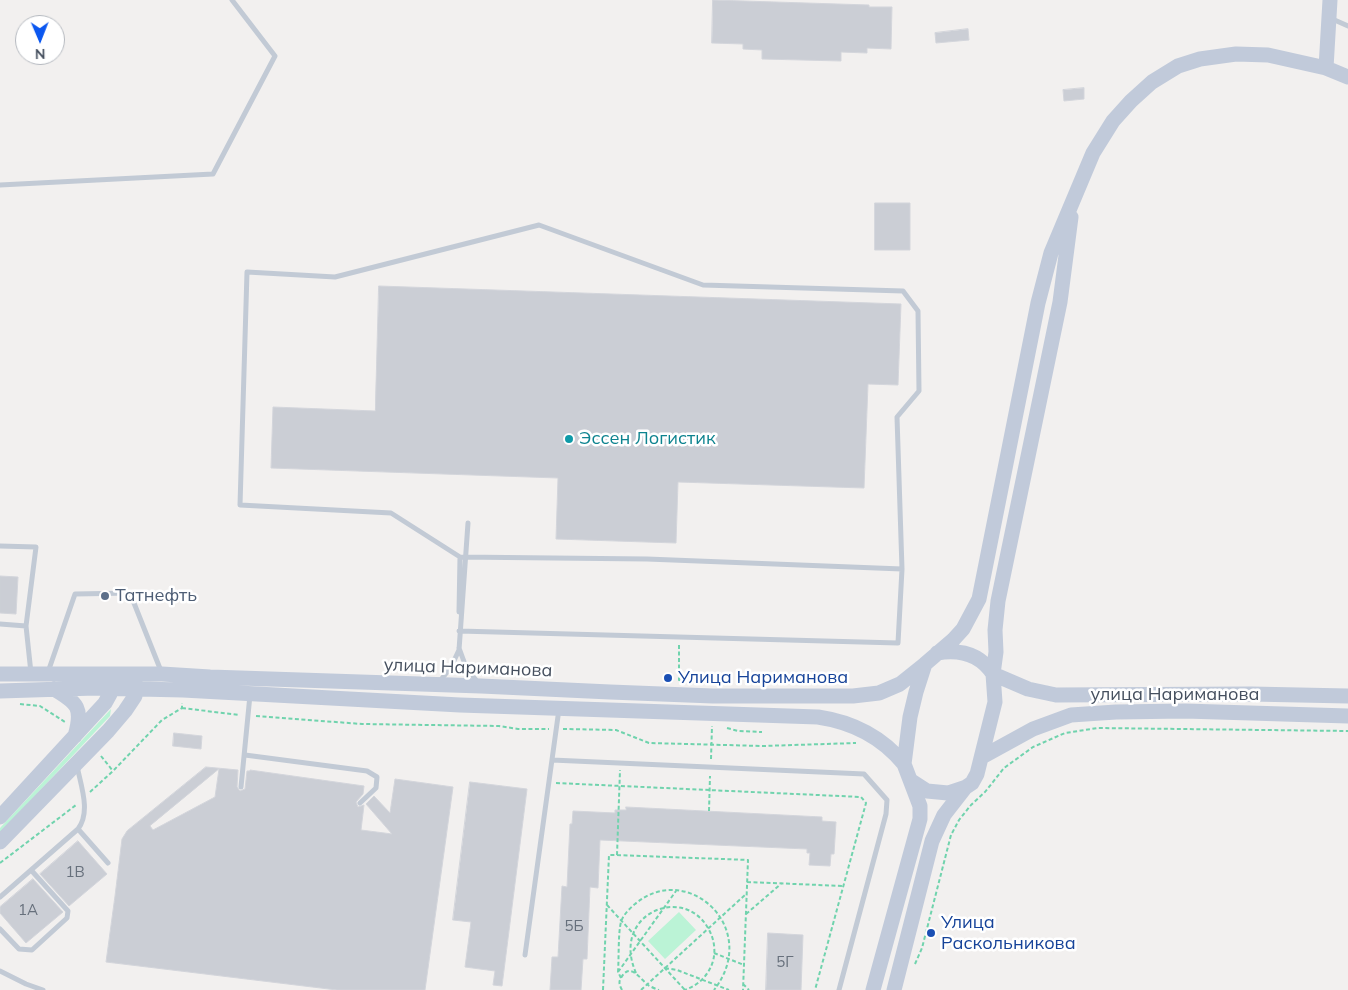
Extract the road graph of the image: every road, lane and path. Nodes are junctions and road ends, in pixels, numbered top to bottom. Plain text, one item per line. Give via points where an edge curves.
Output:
1 (232, 0) edge
2 (1330, 0) edge
3 (1329, 17) junction
4 (1348, 26) edge
5 (1326, 68) junction
6 (1348, 77) edge
7 (0, 185) edge
8 (1073, 201) junction
9 (468, 523) dead end
10 (0, 546) edge
11 (460, 557) junction
12 (902, 569) junction
13 (0, 624) edge
14 (26, 626) junction
15 (459, 631) junction
16 (679, 640) dead end
17 (460, 650) junction
18 (931, 659) junction
19 (0, 674) edge
20 (31, 674) junction
21 (47, 674) junction
22 (162, 674) junction
23 (993, 674) junction
24 (110, 681) junction
25 (135, 681) junction
26 (688, 681) dead end
27 (436, 686) junction
28 (481, 686) junction
29 (54, 688) junction
30 (0, 691) edge
31 (250, 694) junction
32 (1348, 696) edge
33 (182, 698) dead end
34 (20, 704) dead end
35 (559, 708) junction
36 (1348, 716) edge
37 (721, 726) dead end
38 (72, 730) junction
39 (1348, 731) edge
40 (762, 732) dead end
41 (98, 752) dead end
42 (245, 754) junction
43 (982, 757) junction
44 (552, 760) junction
45 (77, 763) junction
46 (621, 763) junction
47 (904, 764) junction
48 (113, 771) junction
49 (910, 780) junction
50 (549, 783) junction
51 (620, 786) junction
52 (242, 787) dead end
53 (966, 787) junction
54 (83, 799) junction
55 (360, 803) dead end
56 (0, 818) edge
57 (78, 829) junction
58 (0, 842) edge
59 (617, 855) junction
60 (0, 863) edge
61 (108, 863) dead end
62 (31, 870) junction
63 (747, 882) junction
64 (782, 883) junction
65 (843, 886) junction
66 (676, 891) junction
67 (746, 894) junction
68 (0, 897) edge
69 (607, 905) junction
70 (664, 908) junction
71 (746, 914) junction
72 (721, 918) junction
73 (621, 921) junction
74 (0, 928) edge
75 (709, 928) junction
76 (633, 934) junction
77 (640, 941) junction
78 (714, 952) junction
79 (525, 955) dead end
80 (630, 956) junction
81 (729, 959) junction
82 (915, 964) dead end
83 (744, 965) junction
84 (665, 968) junction
85 (0, 971) edge
86 (618, 972) junction
87 (636, 973) junction
88 (621, 978) junction
89 (702, 980) junction
90 (647, 984) junction
91 (743, 984) junction
92 (717, 986) junction
93 (44, 990) edge
94 (604, 990) edge
95 (622, 990) edge
96 (641, 990) edge
97 (659, 990) edge
98 (685, 990) edge
99 (714, 990) edge
100 (729, 990) edge
101 (743, 990) edge
102 (749, 990) edge
103 (815, 990) edge
104 (840, 990) edge
105 (873, 990) edge
106 (894, 990) edge

1 - 7 lane via 275,56 213,174
2 - 3 main road
3 - 4 lane
3 - 5 main road
5 - 6 main road
5 - 8 main road via 1268,55 1236,54 1178,66 1152,82 1113,121 1093,152
8 - 18 main road, улица Нариманова via 1051,253 1038,303 979,599 962,629
8 - 23 main road via 1060,302 998,601
9 - 17 lane
10 - 14 lane via 36,548
11 - 12 lane via 647,559
11 - 12 lane via 391,513 240,505 247,272 335,277 539,224 702,285 903,291 918,311 919,391 897,418
11 - 15 lane
12 - 15 lane via 898,643
13 - 14 lane
14 - 20 lane
15 - 17 lane
16 - 26 path via 679,680
17 - 27 lane
17 - 28 lane via 466,667
18 - 23 main road via 957,651 967,653
18 - 28 main road, улица Нариманова via 900,684 879,693 853,696 713,696
18 - 47 main road via 916,692
19 - 20 main road, улица Нариманова
20 - 21 main road, улица Нариманова
21 - 22 lane via 75,594 130,593
21 - 24 main road, улица Нариманова
22 - 25 main road, улица Нариманова
22 - 27 main road, улица Нариманова
23 - 32 main road, улица Нариманова via 1028,689 1056,695
23 - 43 main road via 994,702
24 - 25 main road, улица Нариманова
24 - 29 main road, улица Нариманова
24 - 38 main road via 110,694 105,703
25 - 31 main road, улица Нариманова via 183,690
25 - 45 main road via 131,704
27 - 28 main road, улица Нариманова
29 - 30 main road, улица Нариманова
29 - 38 main road via 71,699 78,710 79,722
31 - 35 main road, улица Нариманова
31 - 42 lane
33 - 48 path via 182,708 162,720
34 - 38 path via 40,706
35 - 44 lane
35 - 47 main road, улица Нариманова via 834,719 870,733 895,752
36 - 43 main road, улица Нариманова via 1185,711 1071,715 1033,729
37 - 40 path via 738,732
38 - 56 main road
39 - 82 path via 1098,728 1065,733 1033,747 1004,768 959,820 951,835
41 - 48 path
42 - 52 lane
42 - 55 lane via 367,771 377,777 376,788
43 - 53 main road via 977,774
44 - 46 lane
44 - 50 lane
45 - 54 lane
45 - 58 main road
46 - 51 path
46 - 104 lane via 864,774 887,800 886,814
47 - 49 main road
48 - 54 path
49 - 53 main road via 936,793
49 - 105 main road via 920,806 920,819
50 - 51 path
50 - 79 lane
51 - 59 path
51 - 65 path via 861,797 866,803
53 - 106 main road via 944,814 932,841
54 - 57 lane via 85,817
54 - 60 path
57 - 61 lane
57 - 62 lane
59 - 63 path via 748,860
59 - 69 path via 609,855
62 - 68 lane
62 - 74 lane via 68,911 67,918 32,950 19,949
63 - 64 path
63 - 67 path
64 - 65 path
64 - 71 path
65 - 103 path
66 - 70 path
66 - 72 path via 695,895 707,902
66 - 73 path via 653,894 640,900
67 - 71 path
67 - 72 path
69 - 73 path
69 - 94 path
70 - 75 path via 690,911
70 - 76 path via 648,914
70 - 77 path
71 - 83 path
72 - 75 path
72 - 81 path via 729,938
73 - 76 path
73 - 86 path
75 - 78 path
75 - 84 path
76 - 77 path
76 - 80 path
77 - 80 path
77 - 84 path
78 - 81 path
78 - 89 path via 711,966
80 - 86 path
80 - 87 path
81 - 83 path
81 - 92 path
83 - 91 path
84 - 89 path
84 - 90 path
84 - 98 path
85 - 93 lane
86 - 88 path
87 - 88 path via 630,972
87 - 90 path
88 - 95 path
89 - 92 path
89 - 98 path
90 - 96 path
90 - 97 path
91 - 101 path
91 - 102 path
92 - 99 path
92 - 100 path

